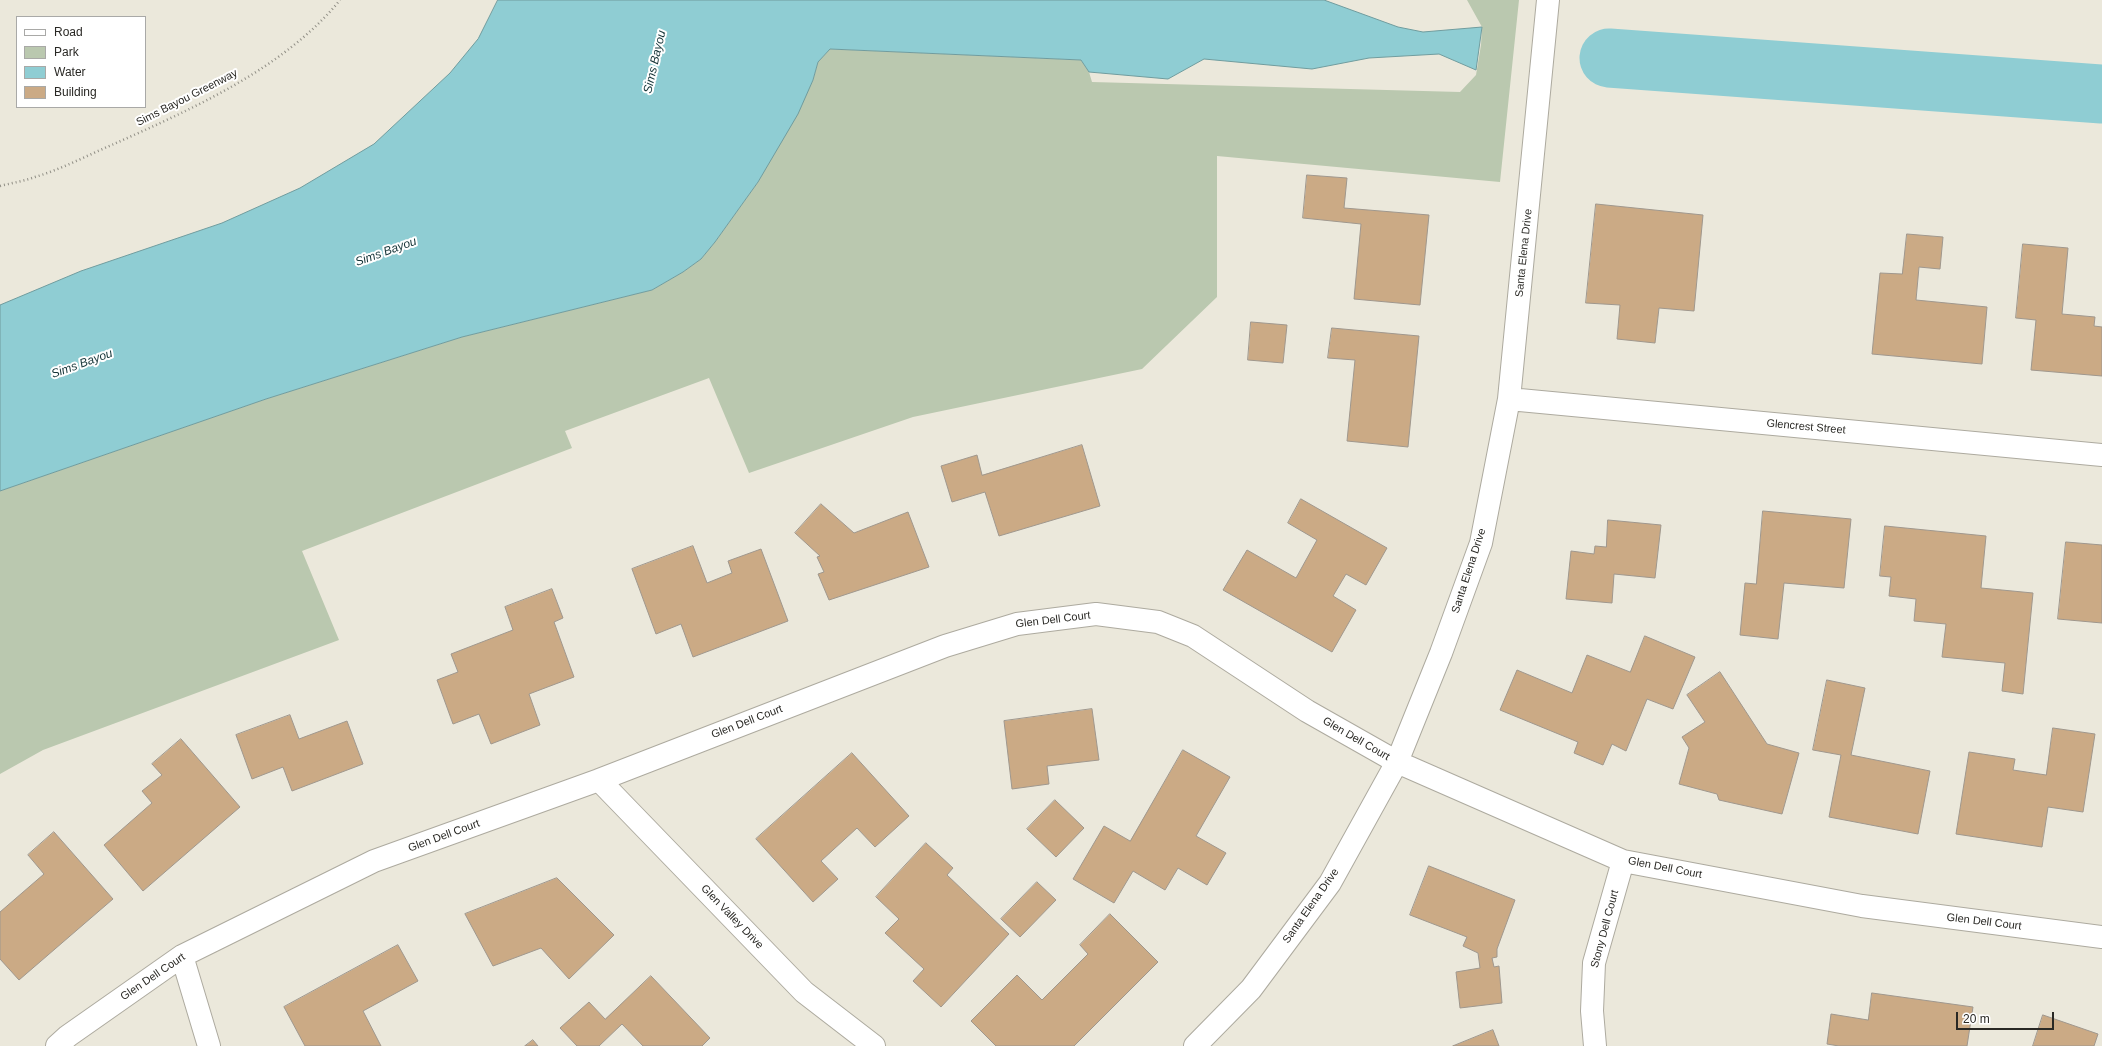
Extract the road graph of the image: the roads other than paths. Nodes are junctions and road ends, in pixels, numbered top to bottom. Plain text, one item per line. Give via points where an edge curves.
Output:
1 (1548, 0) edge
2 (1509, 399) junction
3 (2102, 455) edge
4 (1397, 762) junction
5 (599, 780) junction
6 (1624, 861) junction
7 (2102, 937) edge
8 (182, 956) junction
9 (57, 1046) edge
10 (209, 1046) edge
11 (874, 1046) edge
12 (1195, 1046) edge
13 (1595, 1046) edge

1 - 2 street, Santa Elena Drive
2 - 3 street, Glencrest Street
2 - 4 street, Santa Elena Drive via 1480,543 1441,653
4 - 5 street, Glen Dell Court via 1307,711 1193,636 1158,622 1096,614 1017,624 945,646
4 - 6 street, Glen Dell Court
4 - 12 street, Santa Elena Drive via 1330,883 1251,989
5 - 8 street, Glen Dell Court via 374,861
5 - 11 street, Glen Valley Drive via 804,992
6 - 7 street, Glen Dell Court via 1862,906
6 - 13 street, Stony Dell Court via 1594,963 1592,1011
8 - 9 street, Glen Dell Court
8 - 10 street

